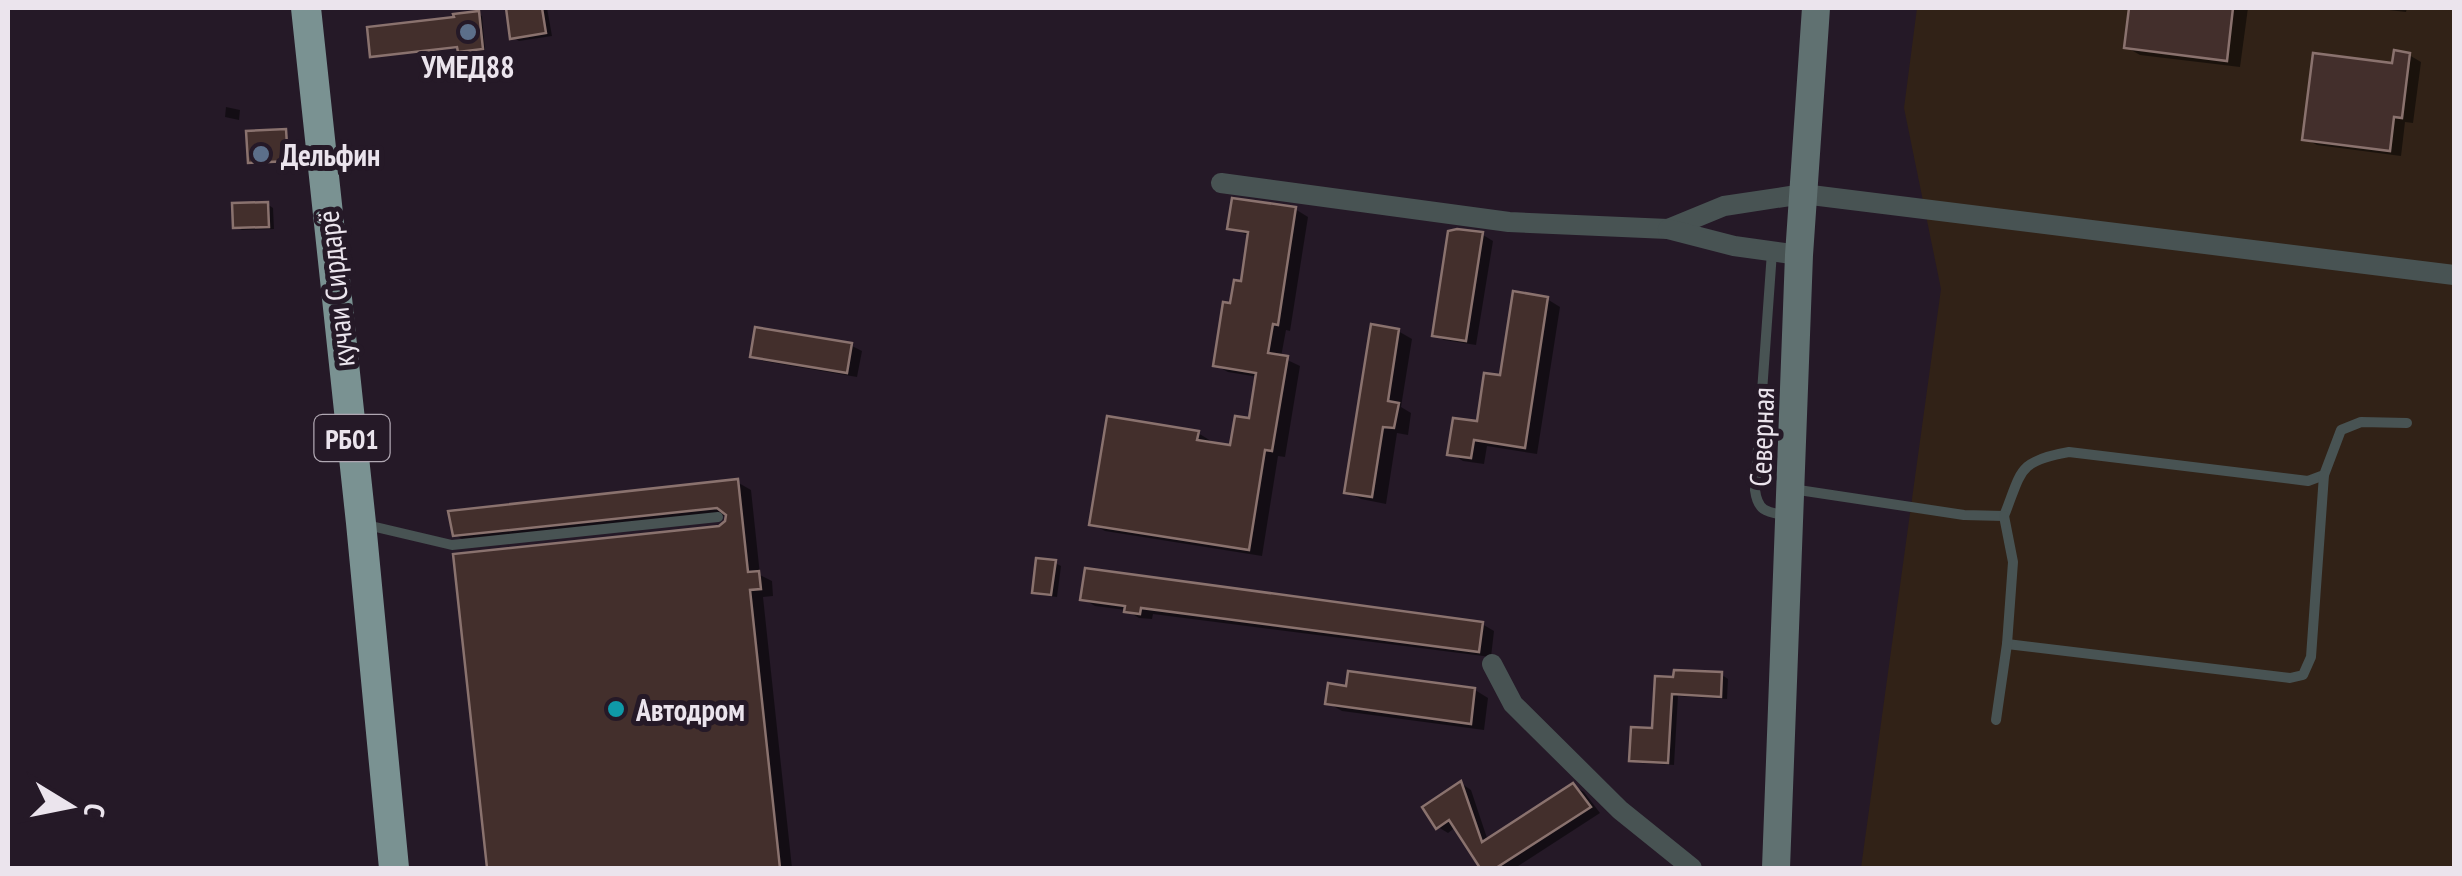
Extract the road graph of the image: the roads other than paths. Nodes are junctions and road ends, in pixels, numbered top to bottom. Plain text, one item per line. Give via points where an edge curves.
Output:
1 (289, 8) edge
2 (306, 8) edge
3 (1816, 8) edge
4 (1221, 183) dead end
5 (1802, 194) junction
6 (1668, 229) junction
7 (1786, 254) junction
8 (2454, 275) edge
9 (2407, 423) dead end
10 (2324, 475) junction
11 (1791, 503) junction
12 (2004, 516) junction
13 (718, 518) dead end
14 (352, 522) junction
15 (2007, 644) junction
16 (1492, 664) dead end
17 (1996, 720) dead end
18 (375, 868) edge
19 (394, 868) edge
20 (1692, 868) edge
21 (1776, 868) edge

1 - 14 highway, РБ01
2 - 14 highway, кучаи Сирдарё / РБ01
3 - 5 main road, Северная
4 - 6 street via 1509,222
5 - 6 street via 1724,206
5 - 7 main road, Северная
5 - 8 street
6 - 7 street
7 - 11 main road, Северная
7 - 11 lane via 1754,490 1763,512
9 - 10 lane via 2361,422 2341,430
10 - 12 lane via 2308,481 2068,452 2024,467
10 - 15 lane via 2310,657 2303,675
11 - 12 lane
11 - 21 main road, Северная
12 - 15 lane via 2014,562
13 - 14 lane via 452,544
14 - 18 highway, РБ01
14 - 19 highway, кучаи Сирдарё / РБ01
15 - 17 lane
16 - 20 street via 1513,704 1620,810

